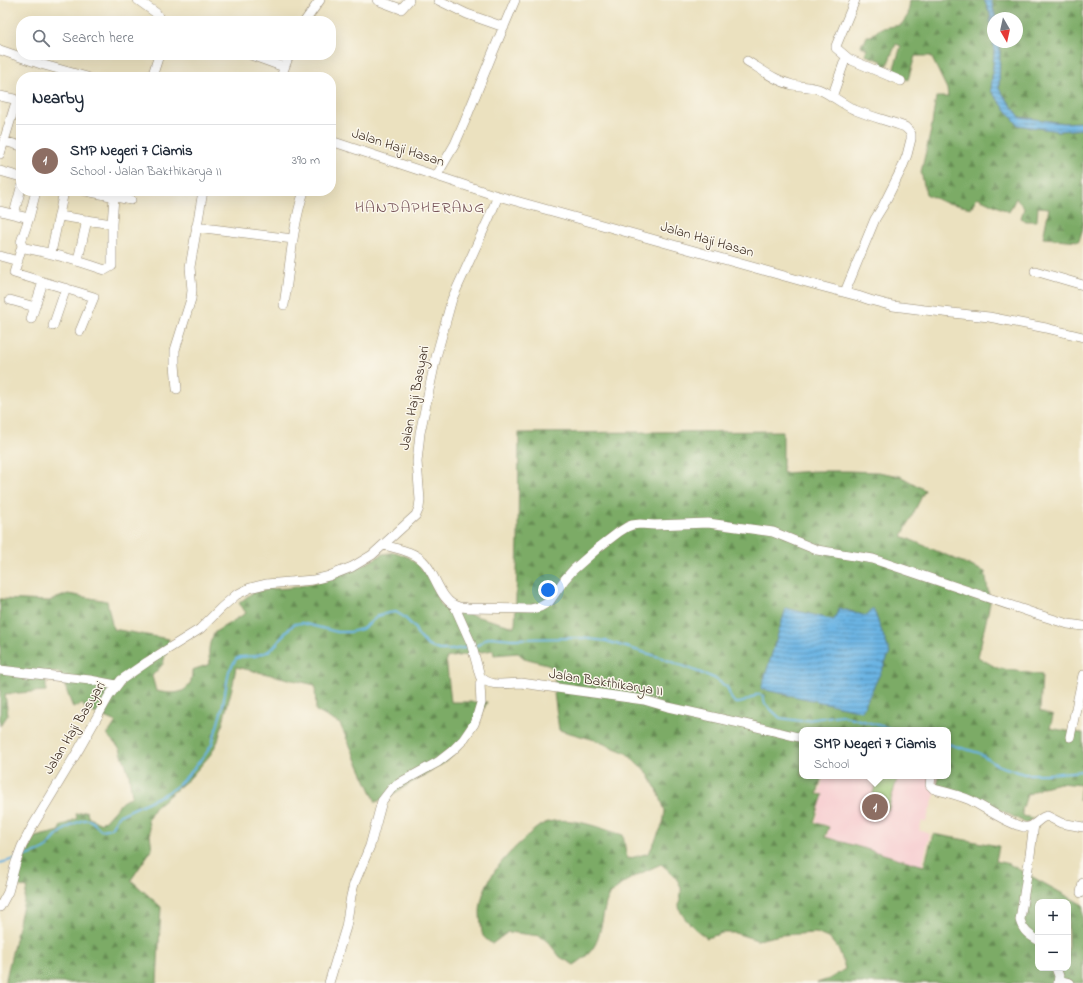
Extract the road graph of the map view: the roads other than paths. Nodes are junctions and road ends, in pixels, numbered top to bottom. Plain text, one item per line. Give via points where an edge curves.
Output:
1 (138, 0) edge
2 (320, 0) edge
3 (377, 0) edge
4 (409, 0) edge
5 (438, 0) edge
6 (515, 0) edge
7 (855, 0) edge
8 (158, 16) edge
9 (309, 16) edge
10 (504, 28) junction
11 (0, 50) edge
12 (16, 55) edge
13 (846, 57) junction
14 (29, 60) edge
15 (157, 60) edge
16 (265, 60) edge
17 (287, 60) edge
18 (747, 61) dead end
19 (284, 67) junction
20 (69, 72) edge
21 (154, 72) edge
22 (282, 72) edge
23 (901, 81) dead end
24 (0, 96) edge
25 (832, 97) junction
26 (4, 141) junction
27 (336, 142) edge
28 (16, 145) edge
29 (0, 154) edge
30 (0, 171) edge
31 (16, 176) edge
32 (437, 176) junction
33 (19, 196) edge
34 (35, 196) edge
35 (63, 196) edge
36 (109, 196) edge
37 (202, 196) edge
38 (302, 196) edge
39 (498, 196) junction
40 (114, 197) junction
41 (131, 200) dead end
42 (0, 211) edge
43 (14, 214) junction
44 (59, 216) junction
45 (29, 218) junction
46 (87, 220) junction
47 (112, 224) junction
48 (196, 227) junction
49 (293, 239) junction
50 (22, 246) junction
51 (51, 253) junction
52 (0, 256) edge
53 (78, 260) junction
54 (18, 261) junction
55 (1035, 271) dead end
56 (43, 282) junction
57 (1083, 285) edge
58 (66, 288) junction
59 (845, 292) junction
60 (10, 300) dead end
61 (284, 305) dead end
62 (34, 307) junction
63 (31, 319) dead end
64 (53, 326) dead end
65 (80, 331) dead end
66 (1083, 337) edge
67 (177, 389) dead end
68 (384, 545) junction
69 (454, 605) junction
70 (1083, 626) edge
71 (0, 670) edge
72 (1083, 675) edge
73 (482, 679) junction
74 (116, 685) junction
75 (1079, 716) edge
76 (799, 737) edge
77 (1070, 737) dead end
78 (931, 779) edge
79 (1034, 824) junction
80 (1083, 827) edge
81 (1083, 883) edge
82 (1081, 893) dead end
83 (0, 907) edge
84 (1035, 938) edge
85 (1056, 971) edge
86 (1058, 982) edge
87 (329, 983) edge
88 (1070, 983) edge

1 - 8 street
2 - 9 street
3 - 4 street via 401,9
5 - 10 street
6 - 10 street
7 - 13 street via 836,46
10 - 32 street via 463,127
11 - 12 street
13 - 23 street
13 - 25 street
14 - 20 street
15 - 21 street
16 - 19 street
17 - 19 street
18 - 25 street via 783,82 816,88
19 - 22 street
24 - 26 street via 14,99 16,102
25 - 59 street via 855,110 905,127 911,134 902,168 875,219
26 - 28 street
26 - 29 street
27 - 32 street, Jalan Haji Hasan
30 - 31 street
32 - 39 street, Jalan Haji Hasan
33 - 43 street
34 - 45 street
35 - 44 street
36 - 40 street
37 - 48 street
38 - 49 street
39 - 59 street, Jalan Haji Hasan
39 - 68 street, Jalan Haji Basyari via 452,299 436,357 420,433 417,462 420,500 418,511
40 - 41 street
40 - 47 street
42 - 43 street
43 - 45 street
44 - 46 street
44 - 51 street
45 - 50 street
46 - 47 street
46 - 53 street
47 - 53 street via 112,266 105,270
48 - 49 street
48 - 67 street via 190,267 191,299 175,350
49 - 61 street
50 - 51 street
50 - 54 street
51 - 53 street
52 - 54 street
54 - 56 street via 14,273
55 - 57 street
56 - 58 street
56 - 62 street
58 - 64 street
58 - 65 street via 94,297
59 - 66 street, Jalan Haji Hasan via 893,306 989,317
60 - 62 street
62 - 63 street
68 - 69 street via 413,554 424,562 441,591
68 - 74 street, Jalan Haji Basyari via 365,560 329,576 257,586 242,592 225,604 200,629
69 - 70 street via 468,608 535,608 549,602 573,570 627,527 640,524 708,523 773,532 816,550 873,559 1042,616
69 - 73 street via 472,646
71 - 74 street
72 - 75 street
73 - 76 street, Jalan Bakthikarya II via 495,683 521,683 644,700
73 - 87 street via 478,713 463,740 438,762 392,788 382,801 370,846 354,884 346,927
74 - 83 street, Jalan Haji Basyari via 32,827 17,859 8,892
75 - 77 street
78 - 79 street via 930,785 934,789 970,800 1020,826 1028,827
79 - 80 street via 1046,816 1061,823
79 - 84 street via 1020,920 1023,929
81 - 82 street
85 - 86 street
86 - 88 street

